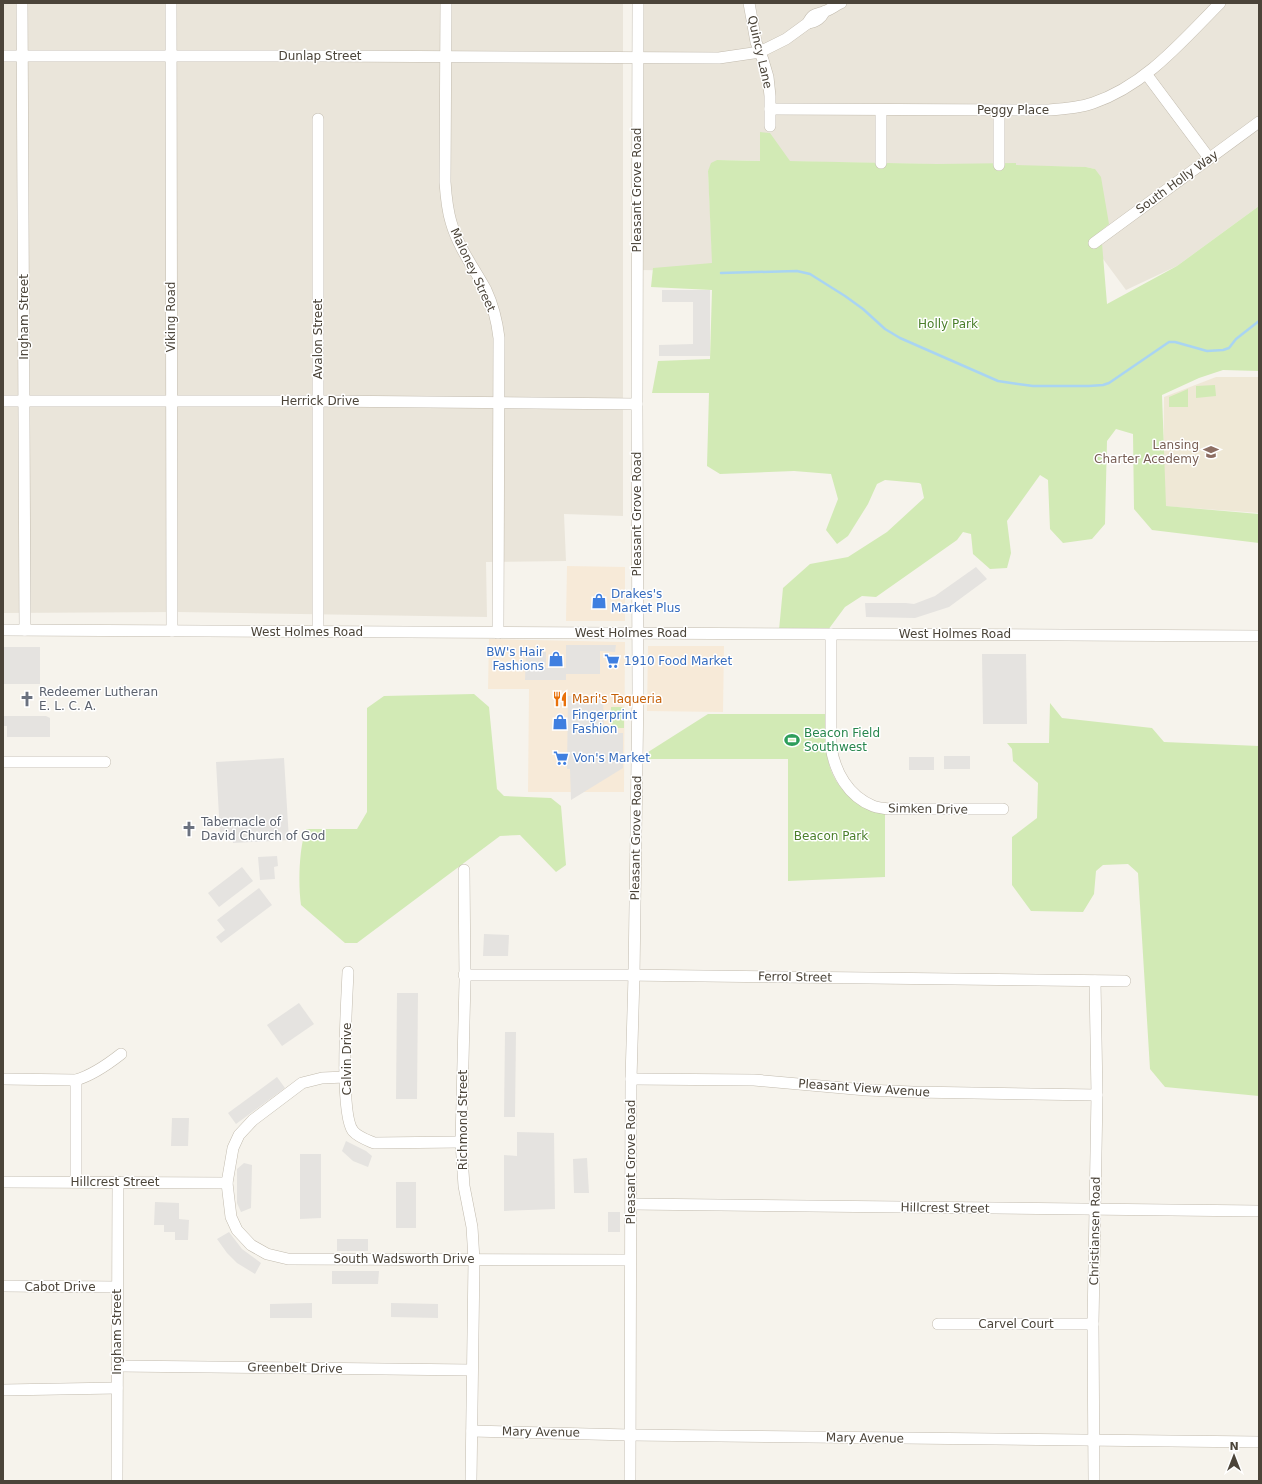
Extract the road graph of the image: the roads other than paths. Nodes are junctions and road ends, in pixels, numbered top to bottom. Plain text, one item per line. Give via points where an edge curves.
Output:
1 (22, 3) edge
2 (171, 3) edge
3 (446, 3) edge
4 (638, 3) edge
5 (749, 3) edge
6 (841, 3) edge
7 (1217, 4) edge
8 (760, 52) junction
9 (3, 56) edge
10 (23, 56) junction
11 (171, 56) junction
12 (446, 58) junction
13 (638, 58) junction
14 (1147, 75) junction
15 (770, 109) junction
16 (881, 110) junction
17 (999, 110) junction
18 (318, 118) dead end
19 (1259, 122) edge
20 (770, 126) dead end
21 (1209, 158) junction
22 (881, 163) dead end
23 (999, 165) dead end
24 (1094, 243) dead end
25 (3, 401) edge
26 (24, 401) junction
27 (171, 401) junction
28 (318, 401) junction
29 (498, 403) junction
30 (637, 404) junction
31 (3, 630) edge
32 (25, 630) junction
33 (172, 631) junction
34 (318, 632) junction
35 (498, 633) junction
36 (638, 633) junction
37 (831, 634) junction
38 (1259, 636) edge
39 (3, 762) edge
40 (104, 762) dead end
41 (1003, 810) dead end
42 (464, 870) dead end
43 (348, 972) dead end
44 (464, 975) junction
45 (634, 976) junction
46 (1095, 980) junction
47 (1125, 981) dead end
48 (121, 1054) dead end
49 (345, 1077) junction
50 (3, 1079) edge
51 (631, 1079) junction
52 (76, 1080) junction
53 (1097, 1095) junction
54 (461, 1142) junction
55 (3, 1182) edge
56 (76, 1182) junction
57 (118, 1182) junction
58 (227, 1183) junction
59 (631, 1204) junction
60 (1096, 1210) junction
61 (1259, 1211) edge
62 (474, 1260) junction
63 (630, 1260) junction
64 (3, 1286) edge
65 (117, 1287) junction
66 (938, 1324) dead end
67 (1093, 1324) junction
68 (117, 1366) junction
69 (472, 1370) junction
70 (117, 1388) junction
71 (3, 1390) edge
72 (472, 1431) junction
73 (630, 1435) junction
74 (1094, 1441) junction
75 (1259, 1442) edge
76 (117, 1481) edge
77 (471, 1481) edge
78 (630, 1481) edge
79 (1094, 1481) edge

1 - 10 street, Ingham Street
2 - 11 street, Viking Road
3 - 12 street, Maloney Street
4 - 13 street, Pleasant Grove Road
5 - 8 street, Quincy Lane
6 - 8 street, Dunlap Street via 818,12 786,39
7 - 14 street, Peggy Place
8 - 13 street, Dunlap Street via 719,58
8 - 15 street, Quincy Lane via 768,77
9 - 10 street, Dunlap Street
10 - 11 street, Dunlap Street
10 - 26 street, Ingham Street
11 - 12 street, Dunlap Street
11 - 27 street, Viking Road
12 - 13 street, Dunlap Street
12 - 29 street, Maloney Street via 447,206 458,242 486,291 497,322
13 - 30 street, Pleasant Grove Road
14 - 17 street, Peggy Place via 1116,94 1092,104 1048,110
14 - 21 street
15 - 16 street, Peggy Place
15 - 20 street, Quincy Lane
16 - 17 street, Peggy Place
16 - 22 street
17 - 23 street
18 - 28 street, Avalon Street
19 - 21 street, South Holly Way
21 - 24 street, South Holly Way
25 - 26 street, Herrick Drive
26 - 27 street, Herrick Drive
26 - 32 street, Ingham Street
27 - 28 street, Herrick Drive
27 - 33 street, Viking Road
28 - 29 street, Herrick Drive
28 - 34 street, Avalon Street
29 - 30 street, Herrick Drive
29 - 35 street, Maloney Street
30 - 36 street, Pleasant Grove Road
31 - 32 street, West Holmes Road
32 - 33 street, West Holmes Road
33 - 34 street, West Holmes Road
34 - 35 street, West Holmes Road
35 - 36 street, West Holmes Road
36 - 37 street, West Holmes Road
36 - 45 street, Pleasant Grove Road
37 - 38 street, West Holmes Road
37 - 41 street, Simken Drive via 833,758 848,788 862,800 888,809
39 - 40 street
42 - 44 street, Richmond Street
43 - 49 street, Calvin Drive
44 - 45 street, Ferrol Street
44 - 54 street, Richmond Street
45 - 46 street, Ferrol Street
45 - 51 street, Pleasant Grove Road
46 - 47 street, Ferrol Street
46 - 53 street, Christiansen Road
48 - 52 street via 100,1070
49 - 54 street, Calvin Drive via 348,1116 353,1130 364,1139 374,1143
49 - 58 street, South Wadsworth Drive via 322,1078 302,1083 253,1120 239,1135 233,1148
50 - 52 street
51 - 53 street, Pleasant View Avenue via 754,1080 905,1092
51 - 59 street, Pleasant Grove Road
52 - 56 street
53 - 60 street, Christiansen Road
54 - 62 street, Richmond Street
55 - 56 street, Hillcrest Street
56 - 57 street, Hillcrest Street
57 - 58 street, Hillcrest Street
57 - 65 street, Ingham Street
58 - 62 street, South Wadsworth Drive via 232,1217 237,1230 252,1245 267,1254 288,1259
59 - 60 street, Hillcrest Street
59 - 63 street, Pleasant Grove Road
60 - 61 street, Hillcrest Street
60 - 67 street, Christiansen Road
62 - 63 street, South Wadsworth Drive
62 - 69 street, Richmond Street
63 - 73 street, Pleasant Grove Road
64 - 65 street, Cabot Drive
65 - 68 street, Ingham Street
66 - 67 street, Carvel Court
67 - 74 street, Christiansen Road
68 - 69 street, Greenbelt Drive
68 - 70 street, Ingham Street
69 - 72 street, Richmond Street
70 - 71 street
70 - 76 street, Ingham Street
72 - 73 street, Mary Avenue
72 - 77 street
73 - 74 street, Mary Avenue
73 - 78 street, Pleasant Grove Road
74 - 75 street, Mary Avenue
74 - 79 street, Christiansen Road

